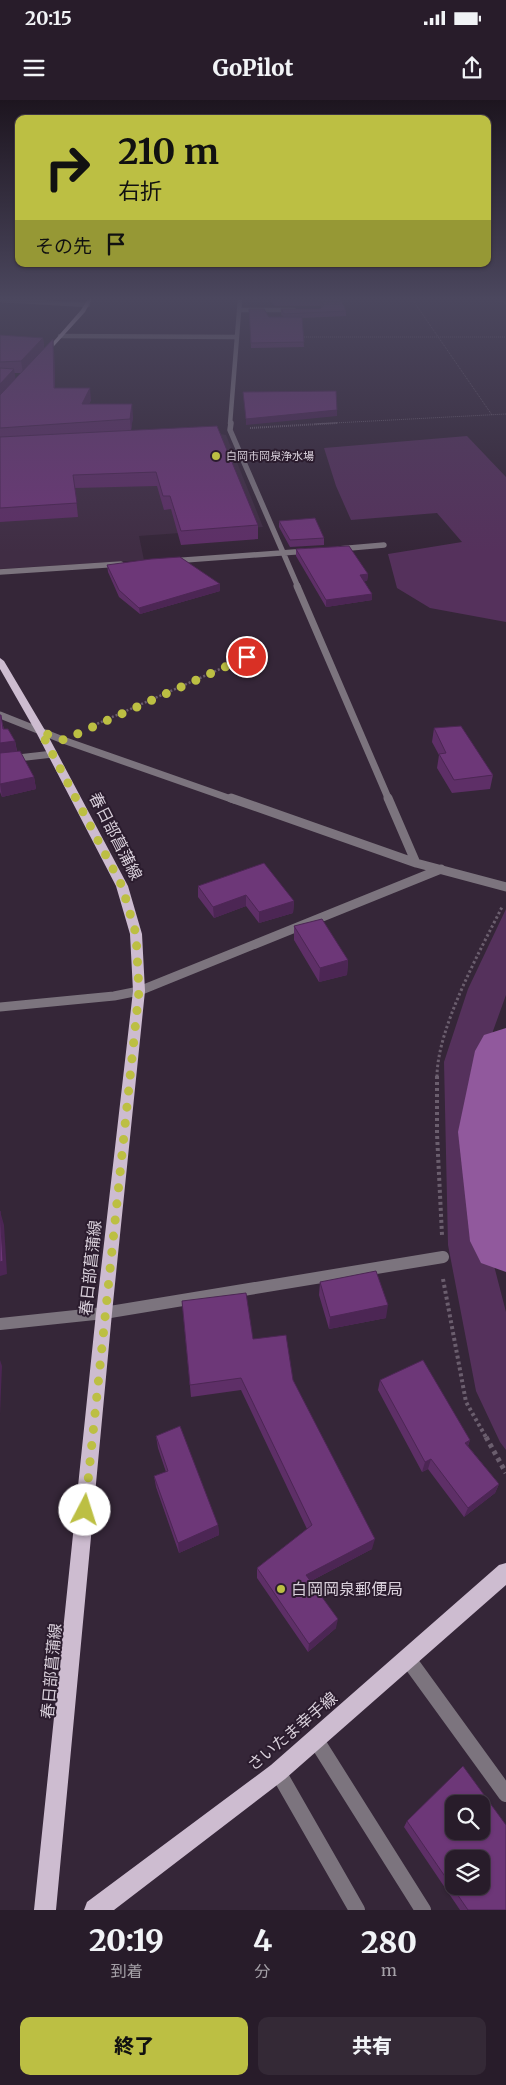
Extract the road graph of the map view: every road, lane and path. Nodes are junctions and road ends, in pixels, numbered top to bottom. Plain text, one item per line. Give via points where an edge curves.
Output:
1 (233, 383) edge
2 (470, 383) edge
3 (506, 414) edge
4 (492, 415) junction
5 (230, 430) junction
6 (220, 431) edge
7 (384, 545) dead end
8 (329, 549) edge
9 (320, 550) edge
10 (283, 553) junction
11 (166, 561) edge
12 (127, 564) edge
13 (0, 572) edge
14 (247, 657) dead end
15 (0, 661) edge
16 (0, 715) edge
17 (41, 732) junction
18 (64, 740) junction
19 (53, 754) junction
20 (0, 760) edge
21 (416, 863) junction
22 (441, 869) junction
23 (506, 887) edge
24 (506, 900) edge
25 (139, 991) junction
26 (0, 1007) edge
27 (443, 1257) junction
28 (104, 1312) junction
29 (0, 1324) edge
30 (506, 1473) edge
31 (506, 1572) edge
32 (408, 1659) junction
33 (316, 1740) junction
34 (278, 1772) junction
35 (506, 1794) edge
36 (46, 1910) edge
37 (95, 1910) edge
38 (357, 1910) edge
39 (423, 1910) edge

1 - 5 street
2 - 4 path
3 - 4 path
4 - 5 path
5 - 6 street
5 - 10 street
7 - 8 street
9 - 10 street
10 - 11 street
10 - 21 street
12 - 13 street
14 - 18 path
15 - 17 main road, 春日部菖蒲線
16 - 17 street
17 - 18 street
17 - 19 main road, 春日部菖蒲線
18 - 21 street
19 - 20 street
19 - 25 main road, 春日部菖蒲線 via 122,886 136,934
21 - 22 street
22 - 23 street
22 - 25 street
24 - 27 path via 471,968 448,1026 438,1064 437,1134
25 - 26 street
25 - 28 main road, 春日部菖蒲線
27 - 28 street
27 - 30 path via 466,1402
28 - 29 street
28 - 36 main road, 春日部菖蒲線
31 - 32 main road, さいたま幸手線
32 - 33 main road, さいたま幸手線
32 - 35 street
33 - 34 main road, さいたま幸手線
33 - 39 street
34 - 37 main road, さいたま幸手線
34 - 38 street

